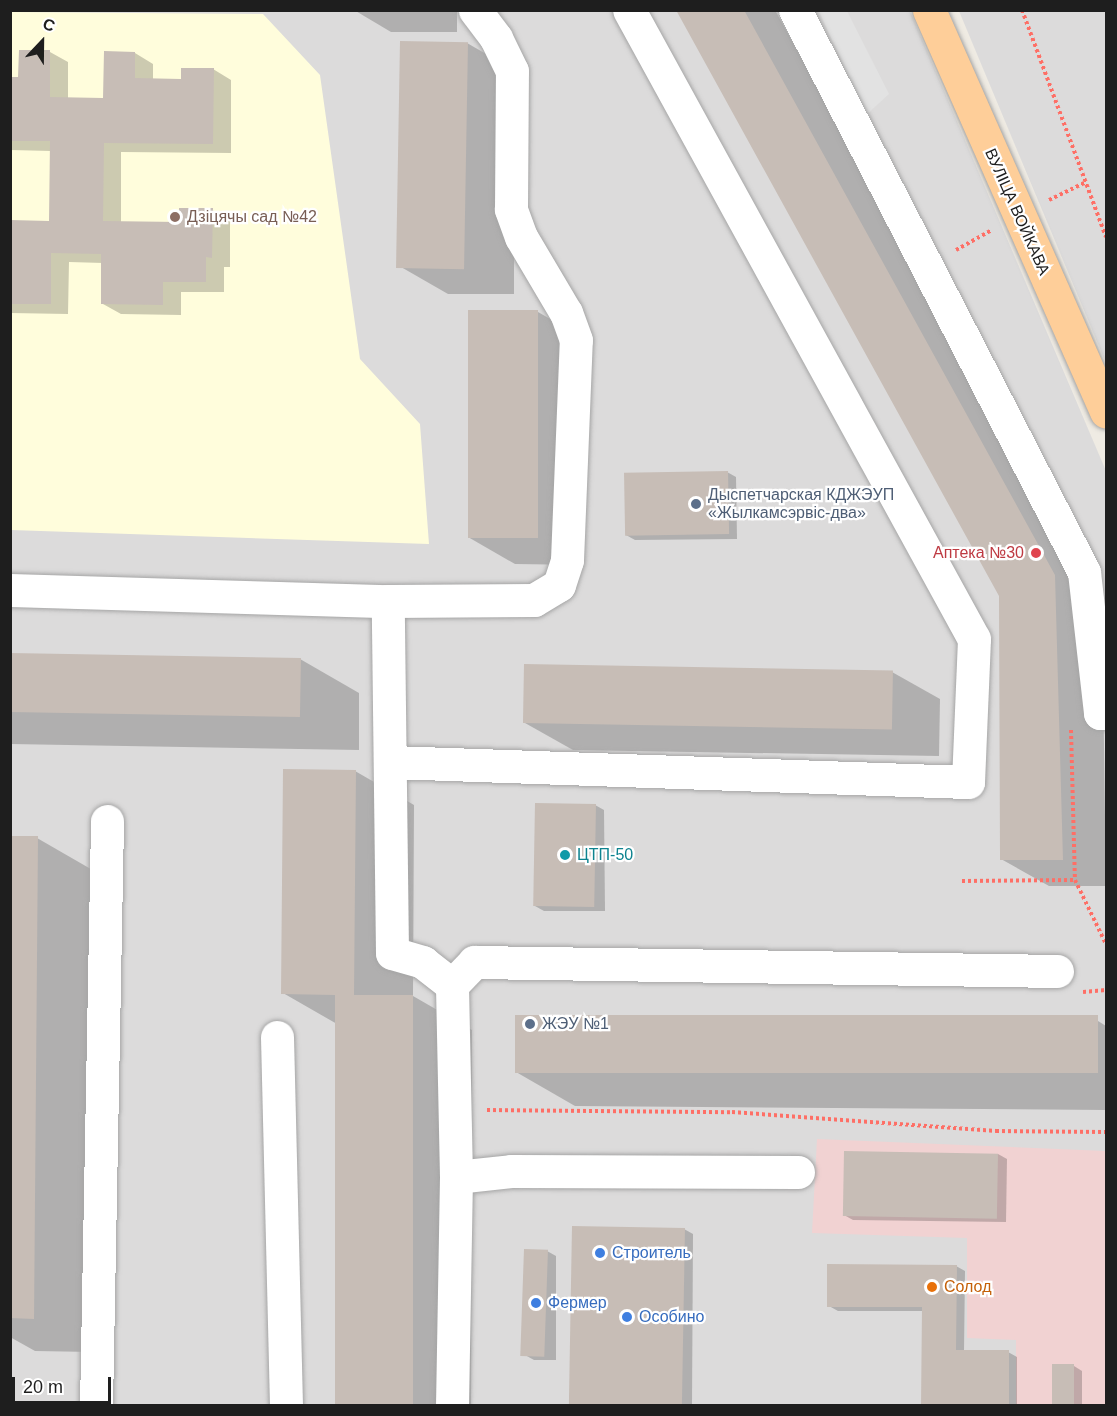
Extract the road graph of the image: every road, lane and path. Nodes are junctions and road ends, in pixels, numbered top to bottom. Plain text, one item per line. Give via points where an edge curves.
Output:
1 (474, 10) edge
2 (629, 10) edge
3 (795, 10) edge
4 (929, 10) edge
5 (1022, 10) edge
6 (1107, 237) edge
7 (1107, 412) edge
8 (10, 590) edge
9 (388, 601) junction
10 (1107, 713) edge
11 (391, 762) junction
12 (107, 821) dead end
13 (962, 881) dead end
14 (1107, 944) edge
15 (1057, 971) dead end
16 (452, 985) junction
17 (277, 1037) dead end
18 (454, 1110) junction
19 (1107, 1132) edge
20 (798, 1172) dead end
21 (456, 1177) junction
22 (96, 1406) edge
23 (286, 1406) edge
24 (452, 1406) edge

1 - 9 lane via 496,38 512,71 512,209 521,237 566,313 576,340 567,560 559,585 534,600
2 - 11 lane via 974,639 968,782
3 - 10 lane via 1084,572 1100,713
4 - 7 main road, ВУЛІЦА ВОЙКАВА
5 - 6 path
8 - 9 lane
9 - 11 lane
11 - 16 lane via 392,953 423,962
12 - 22 lane
13 - 14 path via 1075,880
15 - 16 lane via 474,962
16 - 18 lane
17 - 23 lane
18 - 19 path via 732,1112 996,1131
18 - 21 lane
20 - 21 lane via 512,1171
21 - 24 lane

